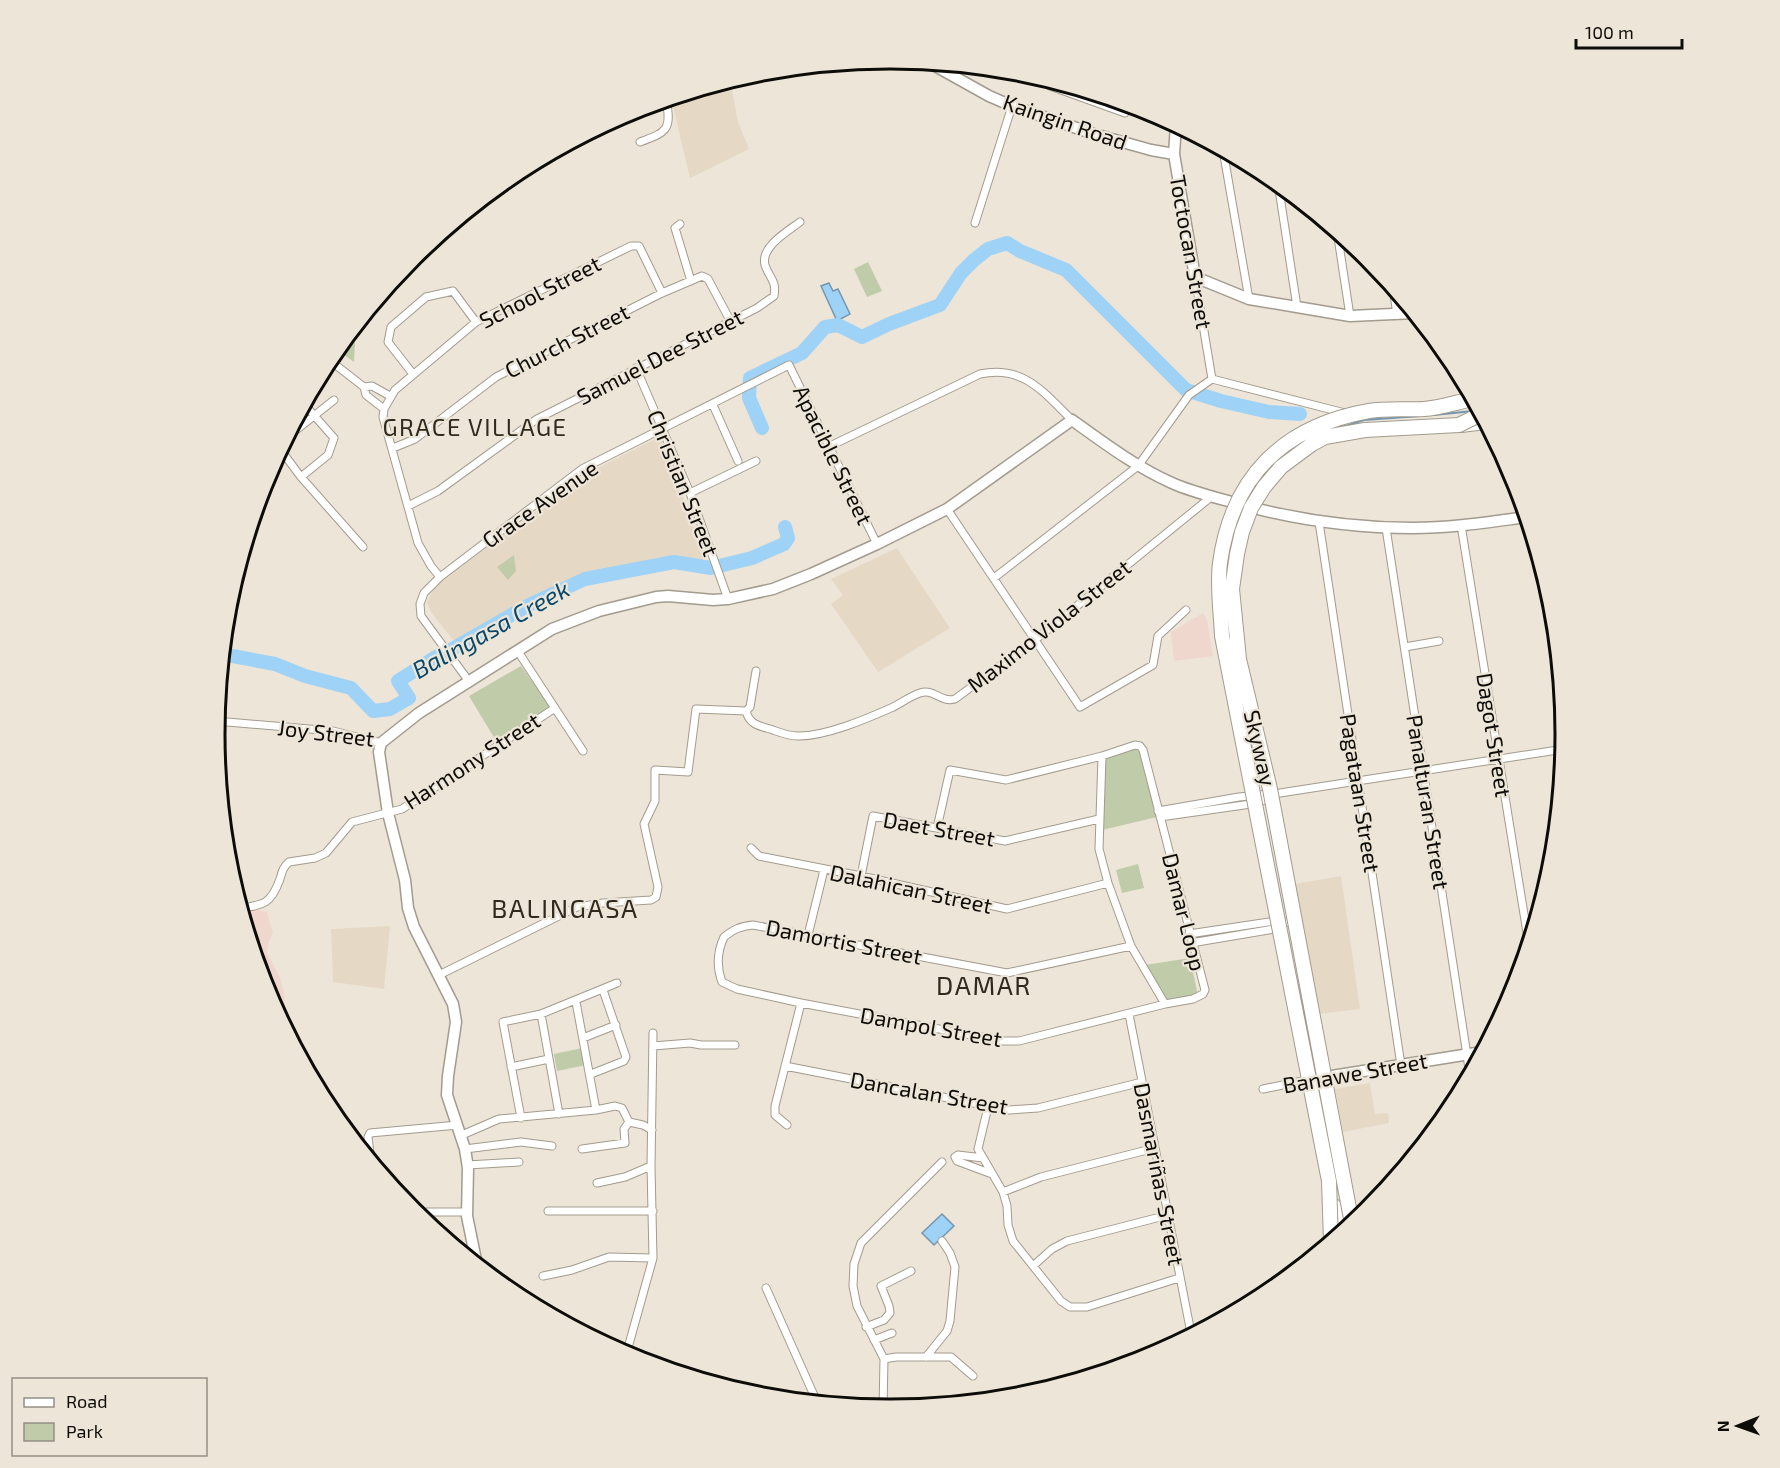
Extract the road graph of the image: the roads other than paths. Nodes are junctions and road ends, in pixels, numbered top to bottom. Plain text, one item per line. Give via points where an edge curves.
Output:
1 (957, 73) edge
2 (1012, 106) junction
3 (668, 107) edge
4 (1175, 134) edge
5 (640, 142) dead end
6 (1174, 154) junction
7 (1225, 159) edge
8 (1280, 196) edge
9 (800, 222) dead end
10 (975, 223) dead end
11 (680, 224) dead end
12 (1339, 244) edge
13 (1195, 277) junction
14 (691, 281) junction
15 (662, 293) junction
16 (1249, 299) junction
17 (1395, 302) edge
18 (1297, 307) junction
19 (1406, 314) edge
20 (1397, 315) junction
21 (1350, 316) junction
22 (476, 322) junction
23 (731, 322) junction
24 (789, 365) joint
25 (337, 366) edge
26 (636, 368) junction
27 (413, 374) junction
28 (1212, 379) junction
29 (364, 387) junction
30 (390, 396) junction
31 (334, 400) dead end
32 (1465, 401) edge
33 (713, 405) junction
34 (1468, 407) edge
35 (384, 409) junction
36 (1427, 409) junction
37 (309, 410) edge
38 (1347, 414) dead end
39 (314, 415) junction
40 (1474, 417) edge
41 (1072, 420) junction
42 (1477, 423) edge
43 (302, 425) edge
44 (1459, 425) junction
45 (664, 429) junction
46 (828, 447) junction
47 (393, 448) junction
48 (286, 457) edge
49 (738, 460) dead end
50 (756, 461) dead end
51 (1138, 466) junction
52 (301, 477) junction
53 (690, 493) junction
54 (1211, 497) junction
55 (408, 506) junction
56 (947, 508) junction
57 (1519, 518) edge
58 (1319, 522) junction
59 (1461, 525) junction
60 (1386, 528) junction
61 (877, 544) junction
62 (363, 547) dead end
63 (440, 577) junction
64 (994, 578) junction
65 (728, 599) junction
66 (1186, 610) dead end
67 (1035, 640) junction
68 (1439, 641) dead end
69 (1405, 647) junction
70 (518, 650) junction
71 (756, 671) dead end
72 (468, 680) junction
73 (555, 708) junction
74 (747, 711) junction
75 (225, 722) edge
76 (381, 742) junction
77 (583, 750) dead end
78 (1555, 751) edge
79 (1102, 756) junction
80 (1498, 760) junction
81 (1424, 771) junction
82 (1358, 781) junction
83 (1280, 793) junction
84 (388, 813) junction
85 (1159, 814) junction
86 (1099, 819) junction
87 (937, 828) junction
88 (751, 848) dead end
89 (824, 870) junction
90 (861, 876) junction
91 (1108, 883) junction
92 (248, 907) edge
93 (1526, 927) edge
94 (1189, 934) junction
95 (808, 935) junction
96 (1191, 943) junction
97 (1131, 946) junction
98 (718, 958) joint
99 (439, 975) junction
100 (617, 983) dead end
101 (603, 990) junction
102 (576, 1002) junction
103 (801, 1004) junction
104 (1165, 1004) junction
105 (541, 1014) junction
106 (1129, 1014) junction
107 (616, 1025) junction
108 (653, 1033) dead end
109 (583, 1038) junction
110 (735, 1045) dead end
111 (653, 1046) junction
112 (1472, 1054) edge
113 (1467, 1055) junction
114 (549, 1059) junction
115 (1468, 1062) edge
116 (1401, 1065) junction
117 (785, 1066) junction
118 (511, 1067) junction
119 (591, 1074) junction
120 (1307, 1080) joint
121 (1142, 1082) junction
122 (1263, 1089) dead end
123 (988, 1107) junction
124 (596, 1110) junction
125 (559, 1114) junction
126 (521, 1118) junction
127 (629, 1122) junction
128 (788, 1125) dead end
129 (460, 1130) junction
130 (652, 1130) junction
131 (552, 1146) dead end
132 (369, 1148) edge
133 (1155, 1148) junction
134 (465, 1149) junction
135 (582, 1149) dead end
136 (983, 1158) junction
137 (519, 1162) dead end
138 (942, 1162) dead end
139 (468, 1165) junction
140 (651, 1166) junction
141 (992, 1174) junction
142 (1329, 1180) junction
143 (597, 1183) dead end
144 (1003, 1192) junction
145 (548, 1211) dead end
146 (653, 1211) junction
147 (429, 1212) edge
148 (467, 1212) junction
149 (1351, 1213) edge
150 (1168, 1215) junction
151 (1337, 1225) edge
152 (1331, 1231) edge
153 (942, 1241) dead end
154 (475, 1253) edge
155 (653, 1258) junction
156 (1033, 1266) junction
157 (911, 1270) dead end
158 (543, 1276) dead end
159 (1179, 1278) junction
160 (766, 1288) dead end
161 (866, 1327) junction
162 (1190, 1327) edge
163 (892, 1333) dead end
164 (874, 1340) junction
165 (629, 1345) edge
166 (926, 1357) junction
167 (884, 1359) junction
168 (973, 1376) dead end
169 (814, 1394) edge
170 (883, 1399) edge

1 - 2 street, Kaingin Road via 989,96
2 - 6 street, Kaingin Road via 1094,134
2 - 10 street
3 - 5 street via 668,123 663,132
4 - 6 street, Toctocan Street
6 - 13 street, Toctocan Street
7 - 16 street
8 - 18 street
9 - 23 street, Samuel Dee Street via 779,237 766,253 764,262 776,286 774,296
11 - 14 street via 675,228
12 - 21 street
13 - 16 street
13 - 28 street, Toctocan Street
14 - 15 street, Church Street
14 - 23 street via 702,276 708,279
15 - 22 street, School Street via 639,246 631,246
15 - 47 street, Church Street via 496,377 415,439
16 - 18 street
17 - 20 street
18 - 21 street
19 - 20 street
20 - 21 street
22 - 27 street, School Street
22 - 27 street via 453,291 426,297 391,327 388,342
23 - 26 street, Samuel Dee Street
24 - 33 street, Grace Avenue
24 - 46 street, Apacible Street
25 - 29 street
26 - 45 street, Christian Street
26 - 55 street, Samuel Dee Street via 537,419 438,491
27 - 30 street, School Street
28 - 38 street
28 - 51 street via 1189,395
29 - 30 street via 372,386
29 - 35 street via 366,395
30 - 35 street, School Street
31 - 39 street
32 - 36 highway, Skyway, bridge
33 - 45 street, Grace Avenue
33 - 49 street
34 - 36 highway, Skyway, bridge
35 - 47 street
36 - 142 highway, Skyway, bridge via 1348,416 1288,441 1245,489 1226,533 1220,564 1222,636
37 - 39 street
39 - 43 street
39 - 52 street via 334,438 328,455
40 - 44 highway, Skyway, bridge
41 - 46 street via 1024,378 1014,373 990,372
41 - 51 street
41 - 56 street, Joy Street
42 - 44 highway, Skyway, bridge
44 - 149 highway, Skyway, bridge via 1341,433 1325,437 1296,454 1264,487 1251,508 1242,532 1232,589 1239,659 1270,789
45 - 53 street, Christian Street
45 - 63 street, Grace Avenue via 582,469
46 - 61 street, Apacible Street
47 - 55 street
48 - 52 street
50 - 53 street
51 - 54 street
51 - 64 street
52 - 62 street
53 - 65 street, Christian Street
54 - 58 street
54 - 67 street, Maximo Viola Street
55 - 63 street via 424,556
56 - 61 street, Joy Street
56 - 64 street
57 - 59 street
58 - 60 street
58 - 82 street, Pagataan Street
59 - 60 street
59 - 80 street, Dagot Street
60 - 69 street, Panalturan Street
61 - 65 street, Joy Street via 773,589
63 - 72 street, Grace Avenue via 424,593 421,616
64 - 67 street
65 - 70 street, Joy Street via 656,597 599,611 552,629
66 - 67 street via 1158,636 1153,665 1080,707
67 - 74 street, Maximo Viola Street via 950,701 920,693 852,723 799,736 759,726 751,722
68 - 69 street
69 - 81 street, Panalturan Street
70 - 72 street, Joy Street
70 - 73 street
71 - 74 street
72 - 76 street, Joy Street
73 - 77 street
73 - 84 street, Harmony Street via 413,802
74 - 99 street via 696,709 688,772 655,770 655,801 644,828 658,887 656,897 576,907
75 - 76 street, Joy Street via 333,731
76 - 84 street, Harmony Street
78 - 80 street
79 - 85 street, Damar Loop via 1140,746
79 - 86 street, Damar Loop
79 - 87 street via 1006,780 950,770
80 - 81 street
80 - 93 street, Dagot Street
81 - 82 street
81 - 113 street, Panalturan Street
82 - 83 street
82 - 116 street, Pagataan Street
83 - 85 street
83 - 85 street via 1251,804
84 - 92 street via 352,822 327,853 289,862 264,904
84 - 99 street via 408,908
85 - 94 street, Damar Loop
86 - 87 street, Daet Street via 1005,841
86 - 91 street, Damar Loop via 1099,849
87 - 90 street, Daet Street via 873,816
88 - 89 street, Dalahican Street via 759,856
89 - 90 street, Dalahican Street
89 - 95 street
90 - 91 street, Dalahican Street via 1007,909
91 - 97 street, Damar Loop
94 - 96 street, Damar Loop
94 - 96 street via 1275,921 1292,923 1277,930
95 - 97 street, Damortis Street via 1007,973
95 - 98 street, Damortis Street via 744,926 724,937
96 - 104 street, Damar Loop via 1203,994 1200,998
97 - 104 street, Damar Loop
98 - 103 street, Dampol Street via 718,971 728,986
99 - 129 street via 453,1004 456,1022 447,1095
100 - 101 street
101 - 102 street
101 - 107 street
102 - 105 street
102 - 109 street
103 - 106 street, Dampol Street via 1003,1041 1019,1041
103 - 117 street
104 - 106 street, Dampol Street
105 - 114 street
105 - 118 street via 503,1022
106 - 121 street, Dasmariñas Street
107 - 109 street
107 - 119 street via 626,1060
108 - 111 street
109 - 119 street
110 - 111 street
111 - 130 street
112 - 113 street, Banawe Street
113 - 115 street, Panalturan Street
113 - 116 street, Banawe Street
114 - 118 street
114 - 125 street
116 - 120 street, Banawe Street
117 - 123 street, Dancalan Street
117 - 128 street via 775,1115
118 - 126 street
119 - 124 street
120 - 122 street, Banawe Street
121 - 123 street, Dancalan Street via 1038,1108
121 - 133 street, Dasmariñas Street
123 - 136 street via 978,1149
124 - 125 street
124 - 127 street via 618,1106
125 - 126 street
126 - 129 street via 499,1119
127 - 130 street
127 - 135 street via 624,1129 625,1143
129 - 132 street via 370,1133
129 - 134 street
130 - 140 street
131 - 134 street via 521,1142
133 - 144 street via 1041,1177
133 - 150 street, Dasmariñas Street
134 - 139 street
136 - 141 street
136 - 141 street via 955,1157
137 - 139 street
138 - 161 street via 861,1242 853,1286
139 - 148 street
140 - 143 street
140 - 146 street
141 - 144 street
142 - 151 highway, Skyway, bridge
142 - 152 highway, Skyway, bridge
144 - 156 street via 1013,1241
145 - 146 street
146 - 155 street
147 - 148 street
148 - 154 street
150 - 156 street via 1067,1241
150 - 159 street, Dasmariñas Street
153 - 166 street via 955,1267 950,1321
155 - 158 street via 609,1257
155 - 165 street
156 - 159 street via 1061,1301 1077,1308
157 - 161 street via 881,1286 890,1313 884,1320
159 - 162 street, Dasmariñas Street
160 - 169 street
161 - 164 street
163 - 164 street
164 - 167 street
166 - 167 street
166 - 168 street via 952,1358
167 - 170 street

